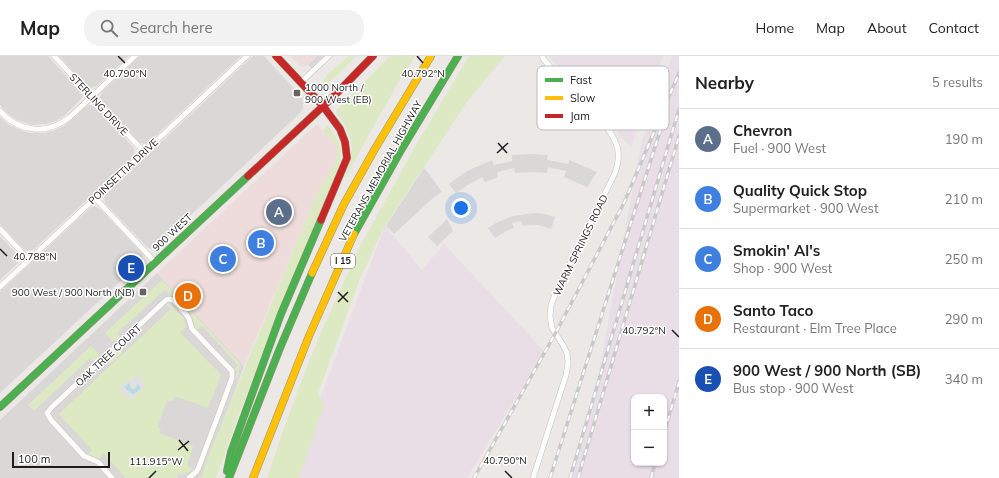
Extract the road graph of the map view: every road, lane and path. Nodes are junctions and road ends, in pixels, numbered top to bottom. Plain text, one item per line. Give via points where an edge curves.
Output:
1 (54, 56) edge
2 (135, 56) edge
3 (247, 56) edge
4 (276, 56) edge
5 (329, 56) edge
6 (373, 56) edge
7 (431, 56) edge
8 (458, 56) edge
9 (542, 56) edge
10 (550, 66) edge
11 (301, 82) junction
12 (92, 97) junction
13 (323, 106) junction
14 (0, 111) edge
15 (609, 130) edge
16 (144, 152) junction
17 (95, 198) junction
18 (0, 229) edge
19 (29, 260) junction
20 (155, 262) junction
21 (0, 287) edge
22 (0, 407) edge
23 (112, 478) edge
24 (189, 478) edge
25 (225, 478) edge
26 (229, 478) edge
27 (253, 478) edge
28 (533, 478) edge

1 - 12 street, STERLING DRIVE
2 - 12 street
3 - 16 street, POINSETTIA DRIVE
4 - 11 main road
5 - 11 street
6 - 13 main road, 900 WEST
7 - 26 main road, VETERANS MEMORIAL HIGHWAY / I 15 via 344,204 280,348
8 - 27 main road, VETERANS MEMORIAL HIGHWAY / I 15 via 353,236 309,336
9 - 10 street, WARM SPRINGS ROAD
11 - 13 main road
12 - 14 street via 65,121 44,129 22,126 8,119
12 - 16 street, STERLING DRIVE
13 - 20 main road, 900 WEST
13 - 25 main road via 340,129 347,158 281,314 231,452
15 - 28 street, WARM SPRINGS ROAD via 617,144 618,163 615,173 551,305 552,328 567,353 568,363
16 - 17 street, POINSETTIA DRIVE
17 - 19 street, POINSETTIA DRIVE
17 - 20 street
18 - 19 street
19 - 21 street, POINSETTIA DRIVE
20 - 22 main road, 900 WEST
23 - 24 street, OAK TREE COURT via 98,462 84,456 47,413 170,299 188,316 194,332 232,371 232,378 198,469

